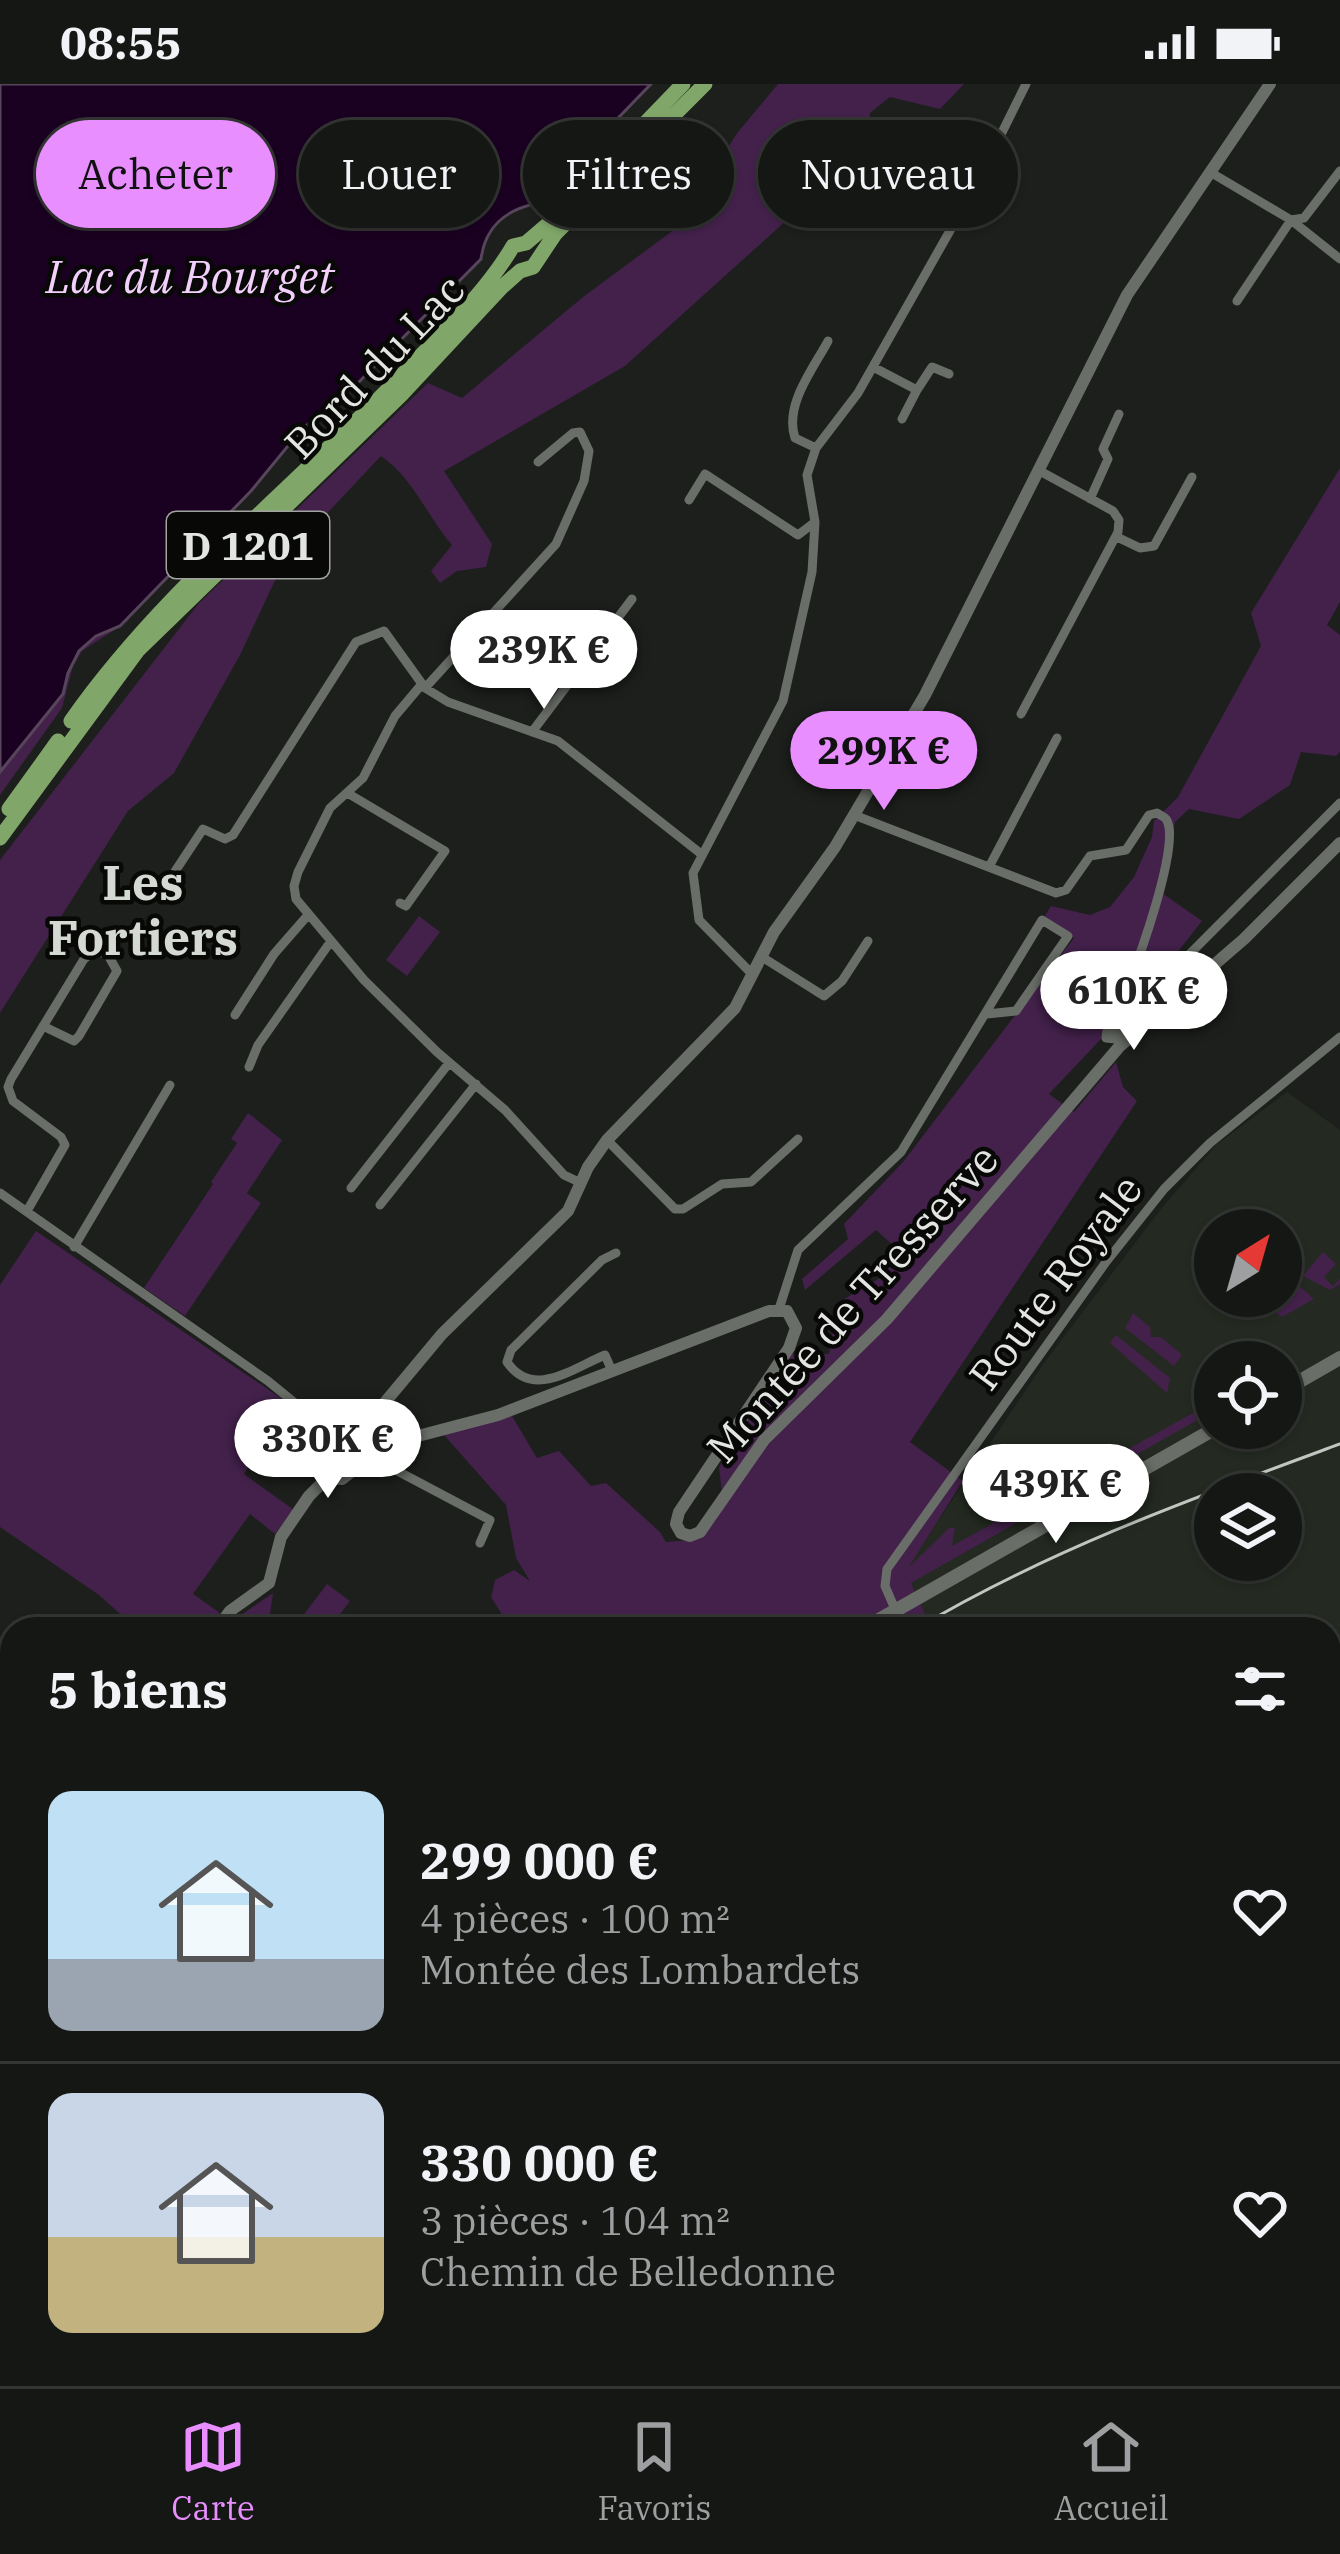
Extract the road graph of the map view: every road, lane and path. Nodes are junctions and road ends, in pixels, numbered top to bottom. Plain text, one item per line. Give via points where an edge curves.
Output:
1 (683, 84) edge
2 (705, 84) edge
3 (1026, 84) edge
4 (1270, 84) edge
5 (1340, 171) edge
6 (1210, 172) junction
7 (1291, 220) junction
8 (526, 243) junction
9 (538, 257) junction
10 (1340, 259) edge
11 (514, 265) junction
12 (1237, 301) dead end
13 (828, 341) dead end
14 (873, 368) junction
15 (949, 374) dead end
16 (917, 390) junction
17 (1119, 415) dead end
18 (902, 419) dead end
19 (816, 448) junction
20 (538, 462) dead end
21 (1038, 470) junction
22 (1192, 477) dead end
23 (1090, 499) junction
24 (689, 500) dead end
25 (815, 522) junction
26 (1117, 537) junction
27 (632, 599) dead end
28 (154, 626) junction
29 (423, 686) junction
30 (1021, 714) dead end
31 (532, 732) junction
32 (1057, 738) dead end
33 (350, 794) junction
34 (1340, 803) edge
35 (854, 815) junction
36 (0, 821) edge
37 (0, 838) edge
38 (1340, 843) edge
39 (700, 853) junction
40 (988, 867) junction
41 (168, 882) dead end
42 (400, 902) dead end
43 (308, 915) junction
44 (868, 940) dead end
45 (331, 941) junction
46 (762, 957) junction
47 (753, 975) junction
48 (1175, 996) junction
49 (987, 1014) junction
50 (235, 1015) dead end
51 (43, 1026) junction
52 (1340, 1037) edge
53 (1106, 1038) junction
54 (449, 1063) junction
55 (248, 1067) dead end
56 (476, 1084) junction
57 (170, 1085) dead end
58 (798, 1139) dead end
59 (607, 1140) junction
60 (580, 1184) junction
61 (351, 1188) dead end
62 (0, 1193) edge
63 (380, 1205) dead end
64 (27, 1211) junction
65 (74, 1246) junction
66 (616, 1252) dead end
67 (779, 1309) junction
68 (1340, 1358) edge
69 (612, 1371) junction
70 (1302, 1379) edge
71 (1194, 1440) edge
72 (349, 1449) junction
73 (330, 1475) junction
74 (480, 1543) dead end
75 (895, 1609) junction
76 (226, 1617) edge
77 (882, 1617) edge

1 - 8 main road
2 - 9 main road
3 - 14 street
4 - 6 street
5 - 7 street via 1304,218
6 - 7 street
6 - 21 street via 1127,296
7 - 10 street
7 - 12 street
8 - 9 main road
8 - 11 main road via 513,246
9 - 11 main road via 533,267
11 - 28 main road, Bord du Lac / D 1201
13 - 19 street via 790,424 795,438
14 - 16 street
14 - 19 street
15 - 16 street via 932,367
16 - 18 street
17 - 23 street
19 - 25 street via 807,475
20 - 29 street via 573,433 586,439 584,481 556,544
21 - 23 street
21 - 35 street
22 - 26 street via 1154,546
23 - 26 street via 1118,516
24 - 25 street via 705,474 798,535
25 - 39 street via 783,700
26 - 30 street
27 - 31 street
28 - 36 main road, Bord du Lac / D 1201 via 106,672
28 - 37 main road, Bord du Lac / D 1201
29 - 31 street
29 - 33 street via 395,716
29 - 41 street via 384,631 356,642 233,835 203,829
31 - 39 street via 558,741
32 - 40 street
33 - 42 street via 445,850 406,906
33 - 43 street via 330,808 298,872 296,898
34 - 53 street
35 - 40 street
35 - 46 street
38 - 48 street, Montée de Tresserve
39 - 47 street via 693,874 698,920
40 - 53 street via 1060,892 1090,856 1126,850 1149,815 1168,822 1164,872
43 - 45 street
43 - 50 street
44 - 46 street via 824,996
45 - 54 street
45 - 55 street
46 - 47 street
47 - 59 street via 725,1020
48 - 53 street via 1116,1039
48 - 67 street, Montée de Tresserve via 1119,1047 887,1318 764,1440 705,1527 686,1536 677,1529 679,1512 795,1334 794,1318
49 - 49 street via 1042,920 1068,935 1016,1011
49 - 67 street via 901,1152 798,1250
51 - 51 street via 88,953 108,955 117,971 79,1036 64,1039
51 - 64 street via 8,1094 65,1145
52 - 75 street, Route Royale via 1210,1143 1129,1231 886,1569
54 - 56 street
54 - 61 street
56 - 60 street
56 - 63 street
57 - 65 street
58 - 59 street via 752,1182 722,1184 683,1209
59 - 60 street
60 - 72 street via 568,1211 431,1346
62 - 64 street
64 - 65 street
65 - 72 street via 268,1381
66 - 69 street, Montée de Tresserve via 507,1362 535,1382 605,1354
67 - 69 street, Montée de Tresserve
68 - 70 main road
69 - 72 street, Montée de Tresserve via 498,1415
71 - 75 main road
72 - 73 street via 328,1462
72 - 73 street via 353,1472
72 - 74 street via 490,1520
73 - 76 street via 280,1537 269,1583
75 - 77 main road

